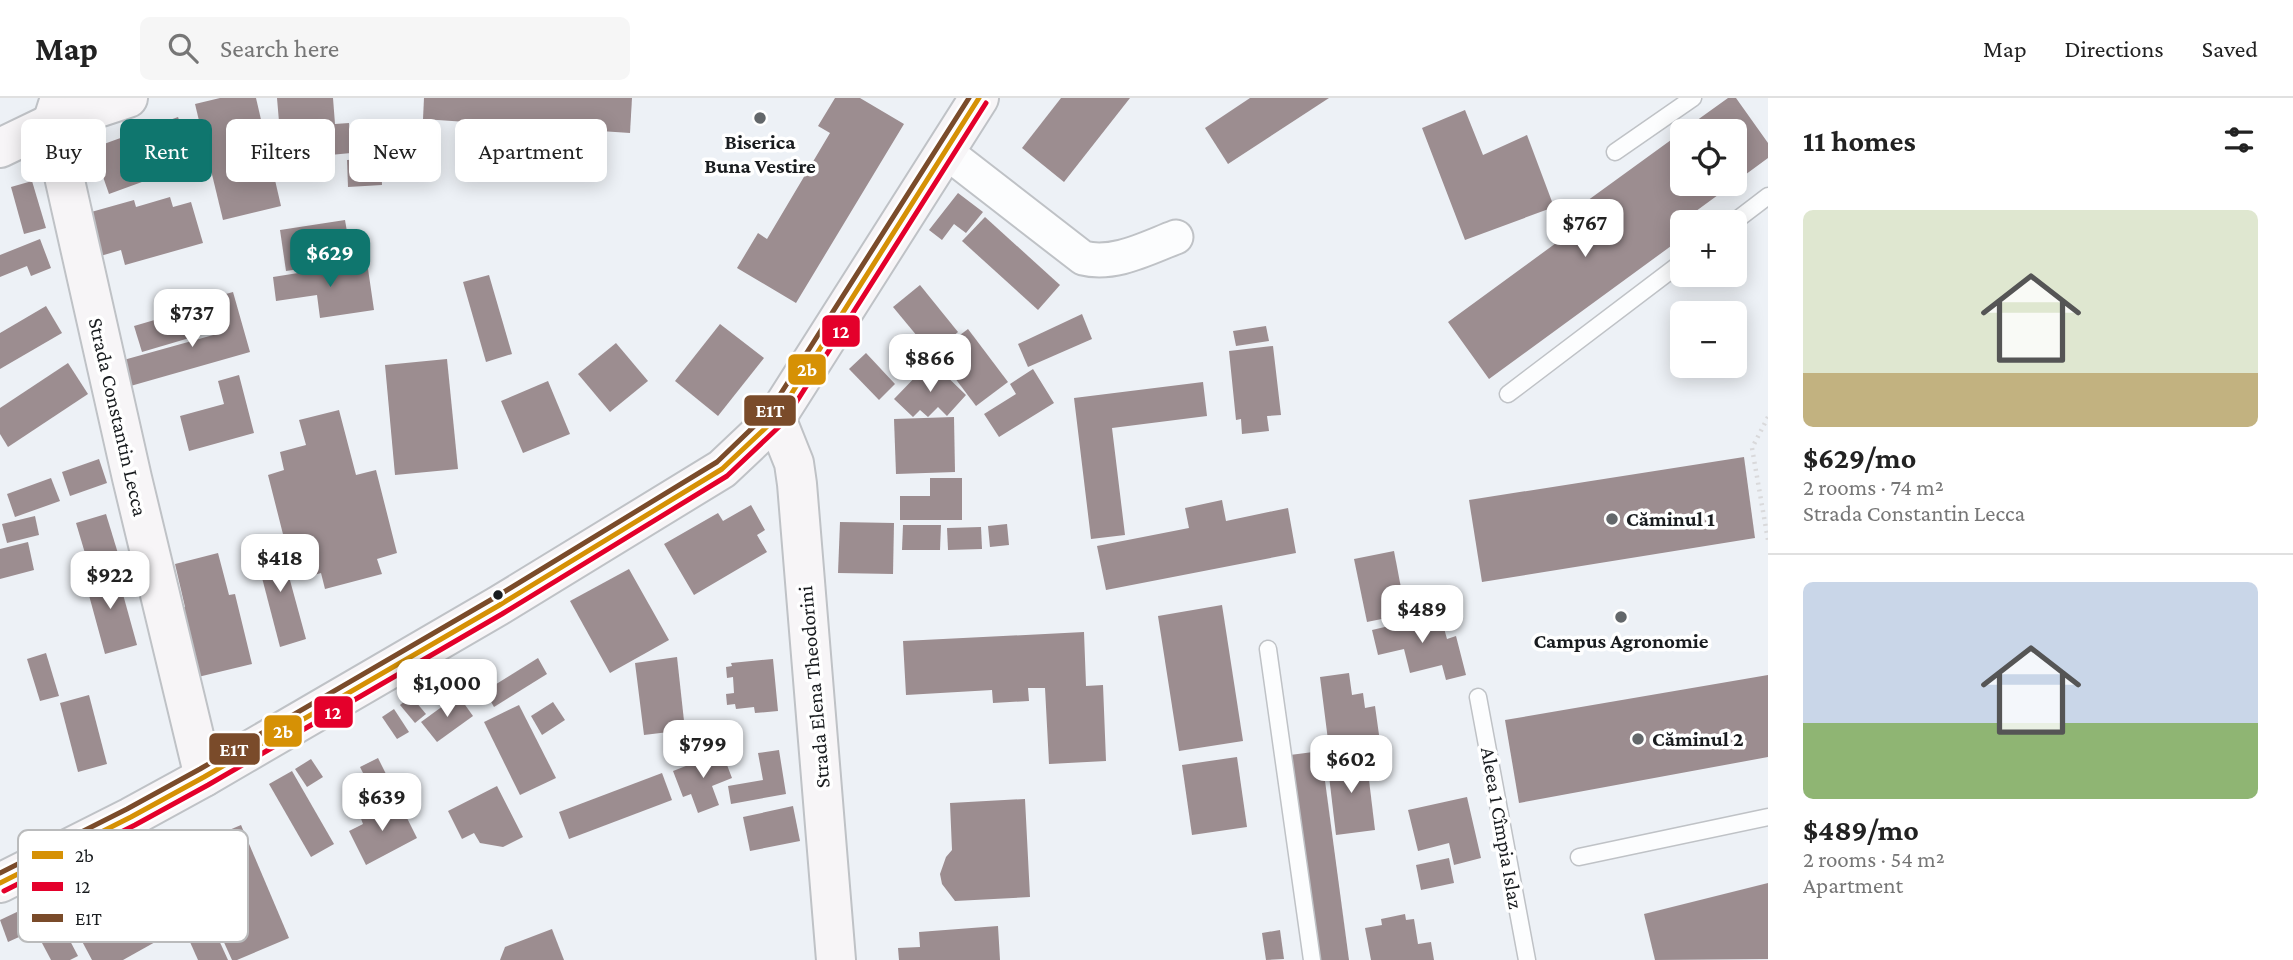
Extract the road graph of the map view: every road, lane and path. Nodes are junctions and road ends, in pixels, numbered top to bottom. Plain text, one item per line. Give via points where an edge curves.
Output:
1 (128, 98) edge
2 (979, 98) edge
3 (1693, 98) edge
4 (56, 111) edge
5 (0, 148) edge
6 (945, 151) junction
7 (1615, 152) dead end
8 (1768, 196) edge
9 (1747, 212) edge
10 (1176, 237) dead end
11 (1670, 271) edge
12 (1508, 394) dead end
13 (1768, 417) edge
14 (776, 418) junction
15 (1768, 540) edge
16 (1268, 649) dead end
17 (1478, 697) dead end
18 (204, 777) junction
19 (1768, 817) edge
20 (105, 830) edge
21 (1579, 857) dead end
22 (18, 874) edge
23 (0, 883) edge
24 (836, 960) edge
25 (1312, 960) edge
26 (1527, 960) edge

1 - 4 main road
2 - 6 main road
3 - 7 lane
4 - 5 main road
4 - 18 main road, Strada Constantin Lecca via 132,478
6 - 10 street via 1083,258 1098,262 1126,256
6 - 14 main road
8 - 9 lane
11 - 12 lane
13 - 15 path via 1752,448
14 - 18 main road via 722,469
14 - 24 main road, Strada Elena Theodorini via 794,463 797,484
16 - 25 lane
17 - 26 lane, Aleea 1 Cîmpia Islaz
18 - 20 main road
19 - 21 lane
22 - 23 main road

